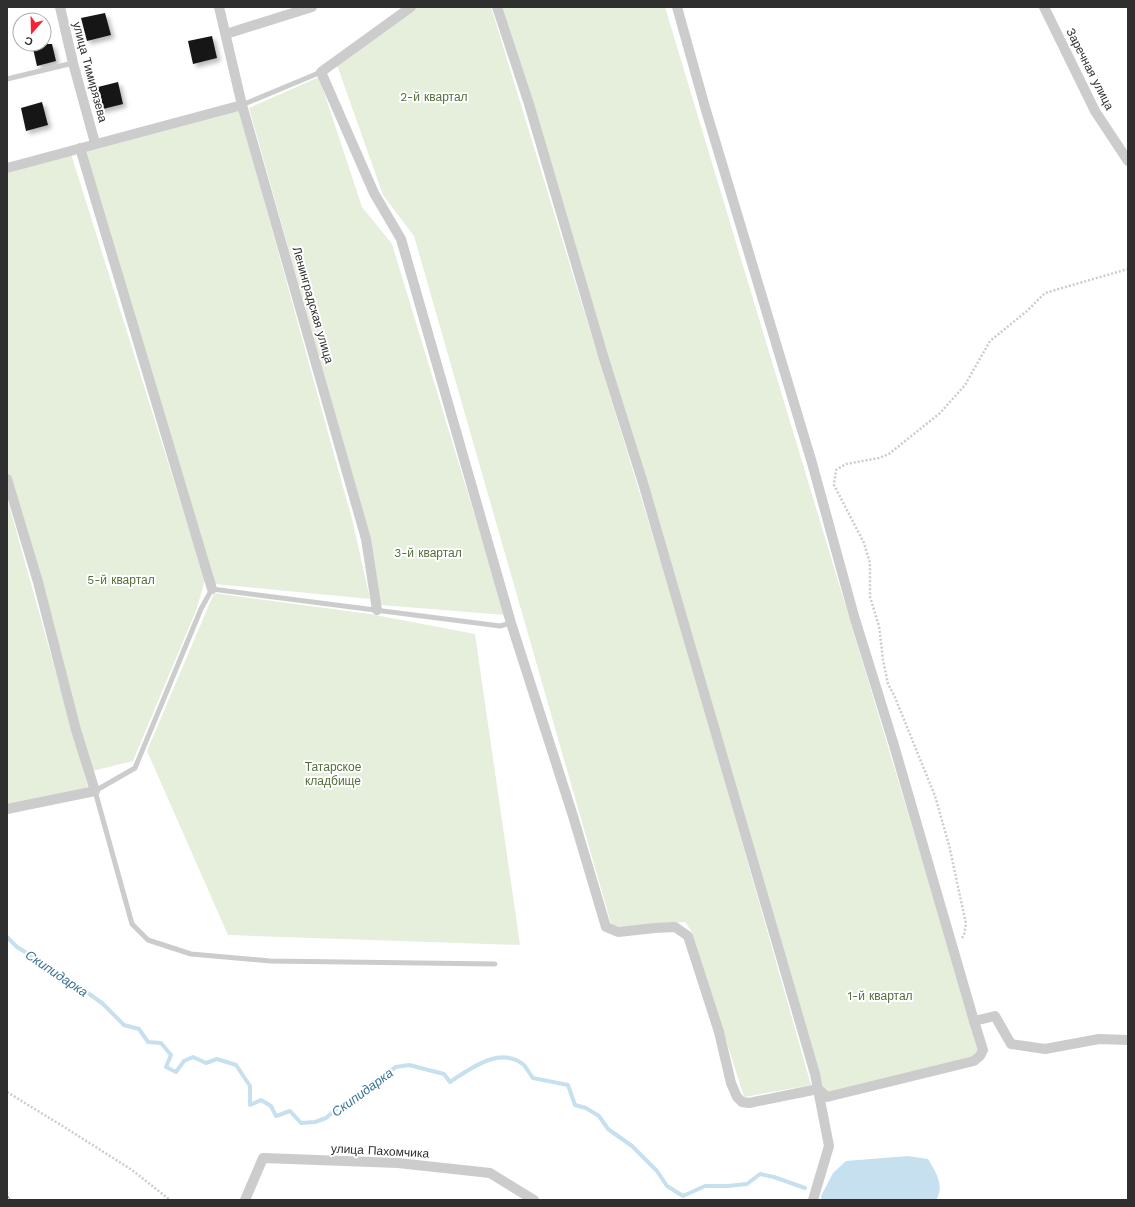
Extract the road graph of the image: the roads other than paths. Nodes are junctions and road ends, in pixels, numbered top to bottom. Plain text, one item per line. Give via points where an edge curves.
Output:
1 (60, 7) edge
2 (219, 7) edge
3 (312, 7) edge
4 (411, 7) edge
5 (497, 7) edge
6 (677, 7) edge
7 (1044, 7) edge
8 (226, 34) junction
9 (73, 63) junction
10 (321, 72) junction
11 (7, 79) edge
12 (242, 104) junction
13 (95, 143) junction
14 (80, 148) junction
15 (1128, 161) edge
16 (7, 168) edge
17 (7, 479) edge
18 (212, 589) junction
19 (377, 610) junction
20 (512, 623) junction
21 (95, 791) junction
22 (7, 809) edge
23 (494, 964) dead end
24 (974, 1021) junction
25 (1128, 1040) edge
26 (818, 1089) junction
27 (245, 1200) edge
28 (534, 1200) edge
29 (813, 1200) edge

1 - 9 street, улица Тимирязева
2 - 8 street, Ленинградская улица
3 - 8 street
4 - 10 street
5 - 26 street via 529,104 643,483
6 - 24 street
7 - 15 street, Заречная улица via 1095,111
8 - 12 street, Ленинградская улица
9 - 11 lane
9 - 13 street, улица Тимирязева
10 - 12 lane
10 - 20 street via 374,193 401,239
12 - 13 street
12 - 19 street, Ленинградская улица via 366,540
13 - 14 street
14 - 16 street
14 - 18 street
17 - 21 street
18 - 19 lane
18 - 21 lane via 201,609 135,768
19 - 20 lane via 500,626
20 - 26 street via 606,927 618,932 675,927 688,936 719,1032 731,1083 742,1102 749,1103
21 - 22 street
21 - 23 lane via 132,924 148,940 191,954 270,961
24 - 25 street via 995,1016 1011,1044 1045,1049 1099,1039
24 - 26 street via 983,1050 974,1061 827,1097
26 - 29 street via 830,1146
27 - 28 street, улица Пахомчика via 263,1158 398,1163 490,1173

